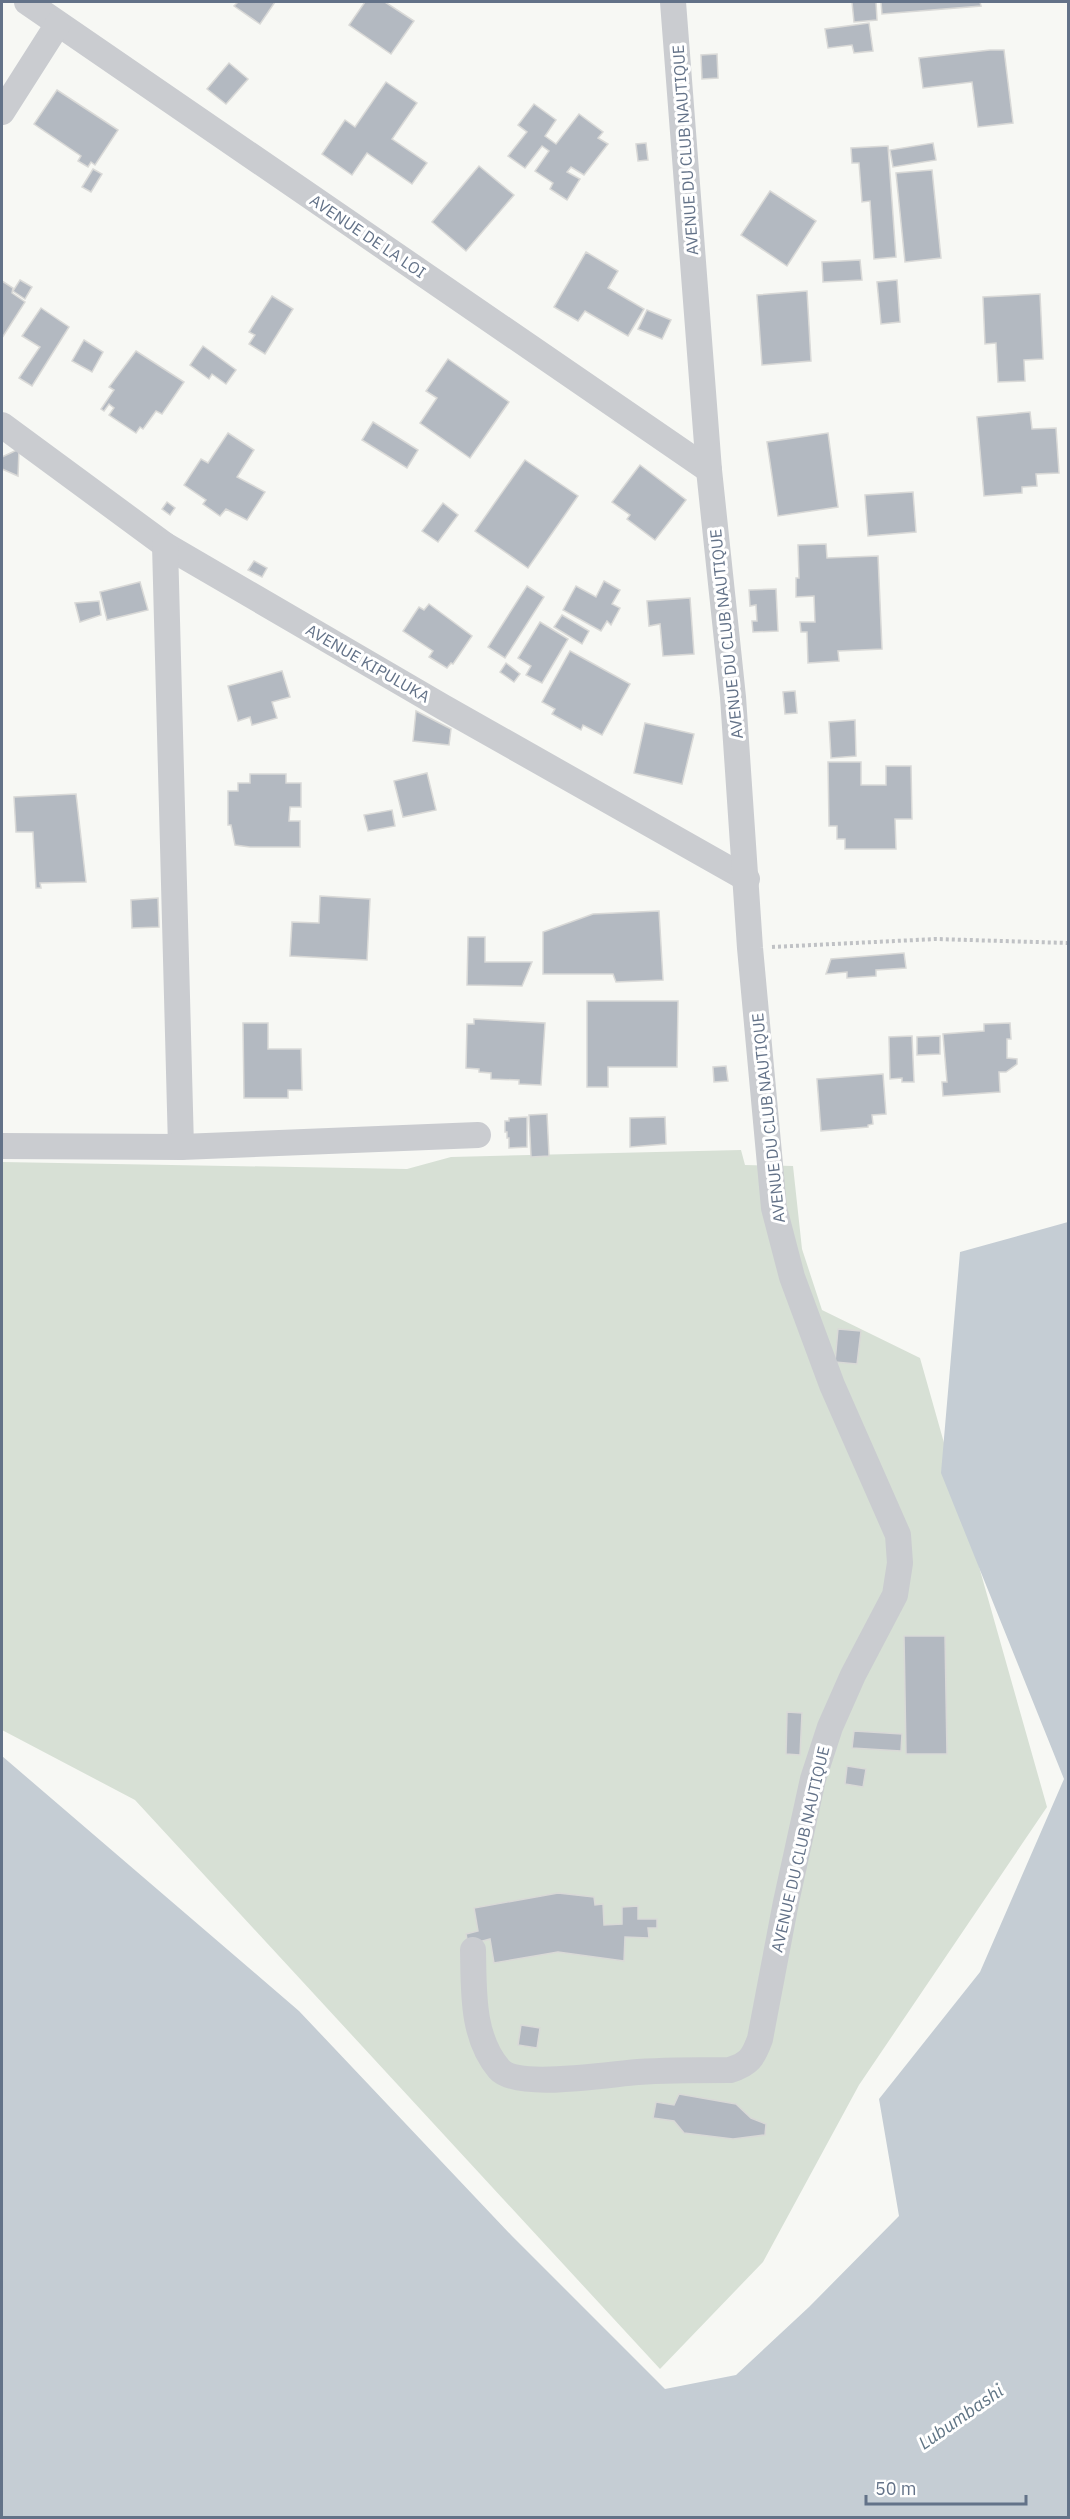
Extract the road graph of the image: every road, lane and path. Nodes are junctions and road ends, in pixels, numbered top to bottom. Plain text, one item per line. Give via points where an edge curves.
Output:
1 (27, 2) edge
2 (673, 2) edge
3 (58, 24) junction
4 (2, 111) edge
5 (2, 425) edge
6 (709, 470) junction
7 (165, 544) junction
8 (747, 879) junction
9 (1068, 943) edge
10 (750, 948) junction
11 (478, 1135) dead end
12 (2, 1146) edge
13 (181, 1147) junction
14 (473, 1950) dead end

1 - 3 street, AVENUE DE LA LOI
2 - 6 street, AVENUE DU CLUB NAUTIQUE
3 - 4 street
3 - 6 street, AVENUE DE LA LOI
5 - 7 street, AVENUE KIPULUKA
6 - 8 street, AVENUE DU CLUB NAUTIQUE
7 - 8 street, AVENUE KIPULUKA
7 - 13 street
8 - 10 street, AVENUE DU CLUB NAUTIQUE
9 - 10 path via 936,939
10 - 14 street, AVENUE DU CLUB NAUTIQUE via 774,1208 796,1288 832,1385 898,1535 900,1563 895,1595 853,1675 813,1779 760,2039 744,2066 554,2080 524,2079 500,2071 481,2036 476,2016
11 - 13 street
12 - 13 street

